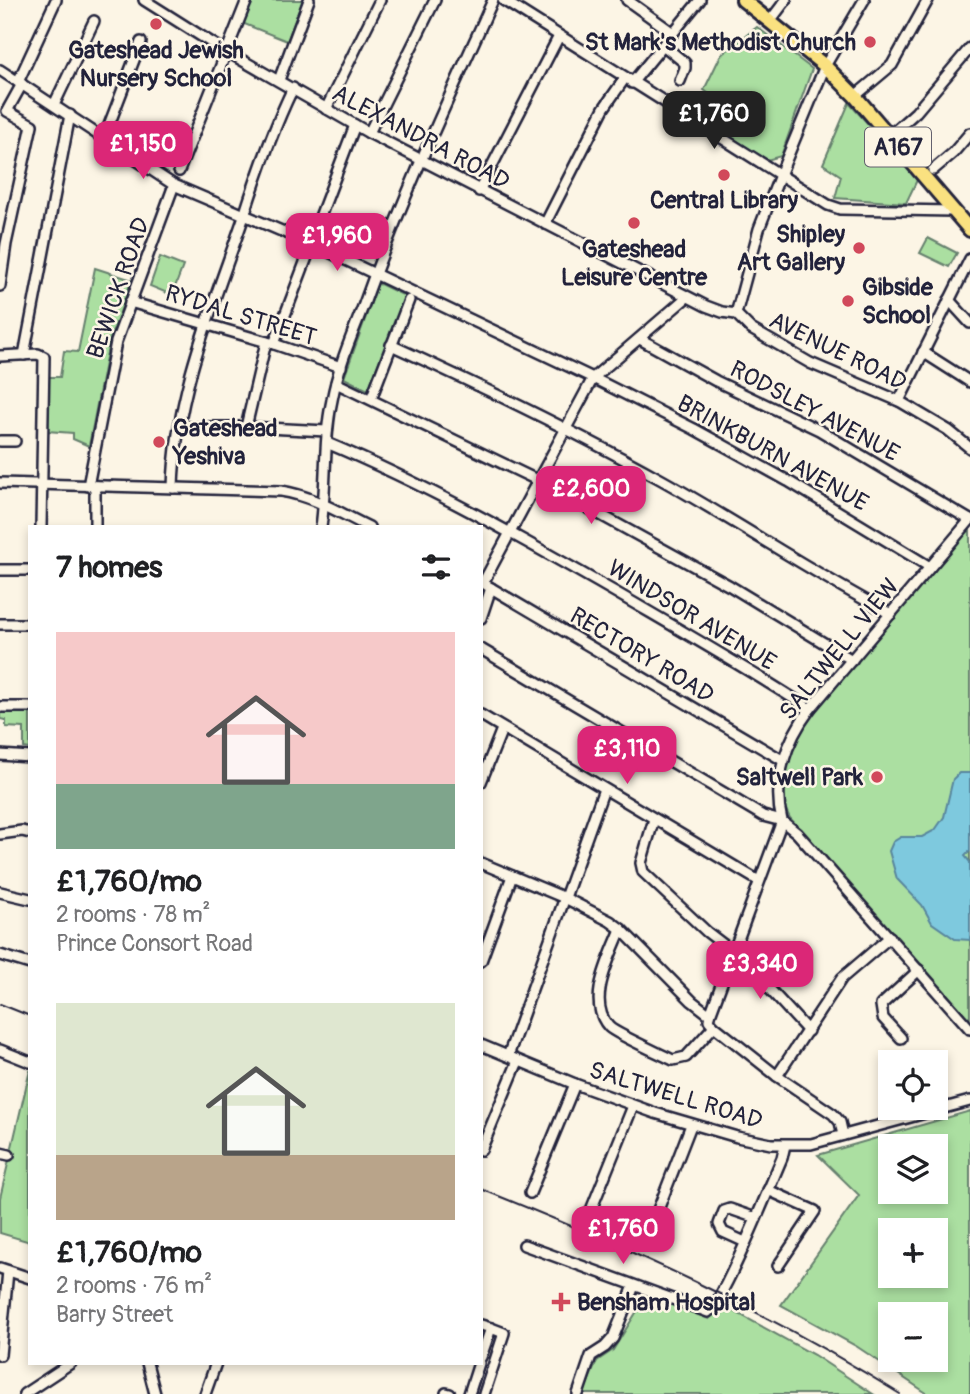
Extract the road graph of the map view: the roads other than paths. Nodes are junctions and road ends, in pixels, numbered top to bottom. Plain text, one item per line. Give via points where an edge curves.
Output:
1 (56, 0) edge
2 (144, 0) edge
3 (247, 0) edge
4 (310, 0) edge
5 (380, 0) edge
6 (435, 0) edge
7 (494, 0) edge
8 (503, 0) edge
9 (627, 0) edge
10 (700, 0) edge
11 (743, 0) edge
12 (786, 0) edge
13 (864, 0) edge
14 (928, 0) edge
15 (94, 21) dead end
16 (770, 21) junction
17 (673, 33) junction
18 (559, 36) junction
19 (141, 42) dead end
20 (663, 45) junction
21 (970, 48) edge
22 (226, 52) junction
23 (825, 66) junction
24 (0, 69) edge
25 (279, 80) junction
26 (629, 80) junction
27 (680, 81) dead end
28 (20, 83) junction
29 (293, 88) junction
30 (855, 96) junction
31 (54, 105) junction
32 (326, 109) junction
33 (69, 115) junction
34 (355, 125) junction
35 (369, 133) junction
36 (970, 133) edge
37 (889, 136) junction
38 (104, 138) junction
39 (421, 161) junction
40 (933, 170) dead end
41 (179, 171) dead end
42 (780, 175) junction
43 (174, 186) junction
44 (479, 191) junction
45 (953, 211) junction
46 (244, 215) junction
47 (545, 224) junction
48 (970, 230) edge
49 (311, 244) junction
50 (3, 245) edge
51 (970, 259) edge
52 (374, 274) junction
53 (0, 286) edge
54 (687, 297) junction
55 (409, 300) dead end
56 (949, 300) junction
57 (130, 302) junction
58 (736, 314) junction
59 (205, 323) junction
60 (970, 323) edge
61 (640, 339) junction
62 (270, 343) junction
63 (391, 345) junction
64 (923, 352) junction
65 (24, 355) junction
66 (0, 356) edge
67 (341, 367) junction
68 (593, 378) junction
69 (970, 382) edge
70 (336, 383) junction
71 (371, 399) junction
72 (899, 401) junction
73 (246, 427) junction
74 (180, 428) junction
75 (566, 429) junction
76 (327, 431) junction
77 (0, 440) edge
78 (15, 441) dead end
79 (327, 443) junction
80 (970, 448) edge
81 (539, 481) junction
82 (0, 483) edge
83 (42, 486) junction
84 (92, 486) junction
85 (173, 488) junction
86 (324, 504) junction
87 (970, 520) edge
88 (41, 525) edge
89 (95, 525) edge
90 (321, 525) edge
91 (365, 525) edge
92 (510, 531) junction
93 (930, 567) junction
94 (0, 570) edge
95 (28, 570) edge
96 (485, 585) edge
97 (891, 614) junction
98 (0, 624) edge
99 (28, 624) edge
100 (483, 650) edge
101 (852, 660) junction
102 (0, 707) edge
103 (28, 707) edge
104 (810, 709) junction
105 (483, 716) edge
106 (502, 729) junction
107 (0, 755) edge
108 (28, 757) edge
109 (784, 761) junction
110 (483, 777) edge
111 (604, 789) junction
112 (654, 819) junction
113 (782, 821) junction
114 (28, 832) edge
115 (0, 834) edge
116 (483, 864) edge
117 (512, 876) junction
118 (759, 881) junction
119 (0, 892) edge
120 (565, 898) junction
121 (28, 899) edge
122 (621, 929) junction
123 (890, 937) junction
124 (733, 952) junction
125 (0, 955) edge
126 (483, 956) edge
127 (28, 963) edge
128 (919, 970) junction
129 (710, 1015) junction
130 (714, 1026) junction
131 (970, 1029) edge
132 (808, 1031) junction
133 (901, 1038) dead end
134 (483, 1046) edge
135 (0, 1050) edge
136 (508, 1056) junction
137 (28, 1061) edge
138 (518, 1061) junction
139 (777, 1076) junction
140 (575, 1084) junction
141 (970, 1101) edge
142 (633, 1106) junction
143 (691, 1125) junction
144 (844, 1135) junction
145 (483, 1145) edge
146 (785, 1145) junction
147 (768, 1191) junction
148 (530, 1193) dead end
149 (589, 1215) dead end
150 (755, 1218) junction
151 (647, 1238) dead end
152 (744, 1241) junction
153 (524, 1245) dead end
154 (778, 1266) dead end
155 (4, 1270) edge
156 (28, 1277) edge
157 (634, 1286) junction
158 (486, 1327) edge
159 (483, 1345) edge
160 (0, 1355) edge
161 (148, 1365) edge
162 (215, 1365) edge
163 (478, 1365) edge
164 (57, 1368) edge
165 (24, 1394) edge
166 (155, 1394) edge
167 (205, 1394) edge
168 (468, 1394) edge
169 (484, 1394) edge
170 (578, 1394) edge

1 - 28 street
2 - 22 street, ALEXANDRA ROAD
3 - 22 street
4 - 25 street
5 - 32 street
6 - 35 street
7 - 39 street
8 - 18 street
9 - 17 street
10 - 17 street
11 - 16 main road, A167
12 - 16 street
13 - 23 street
14 - 30 street via 892,65
15 - 31 street
16 - 23 main road, A167
17 - 20 street
18 - 26 street
18 - 44 street
19 - 38 street
20 - 26 street
20 - 27 street via 685,63
21 - 37 street via 916,112
22 - 25 street, ALEXANDRA ROAD
22 - 41 street
23 - 30 main road, A167
23 - 42 street
24 - 28 street, BRINKBURN AVENUE
25 - 29 street, ALEXANDRA ROAD
26 - 42 street
26 - 47 street via 604,108
28 - 31 street, BRINKBURN AVENUE
28 - 50 street via 7,111 32,125
29 - 32 street, ALEXANDRA ROAD
29 - 46 street
30 - 37 main road, A167
31 - 33 street, BRINKBURN AVENUE
32 - 34 street, ALEXANDRA ROAD
33 - 38 street, BRINKBURN AVENUE
33 - 65 street
34 - 35 street, ALEXANDRA ROAD
34 - 49 street
35 - 39 street, ALEXANDRA ROAD
36 - 40 street
37 - 45 main road, A167
38 - 43 street, BRINKBURN AVENUE
39 - 44 street, ALEXANDRA ROAD
39 - 52 street
42 - 45 street via 840,209
42 - 58 street via 759,229
43 - 46 street, BRINKBURN AVENUE
43 - 57 street, BEWICK ROAD
44 - 47 street, ALEXANDRA ROAD
45 - 48 main road, A167
46 - 49 street, BRINKBURN AVENUE
46 - 59 street
47 - 54 street, ALEXANDRA ROAD
49 - 52 street, BRINKBURN AVENUE
49 - 62 street
50 - 53 street
51 - 56 street
52 - 67 street
52 - 68 street, BRINKBURN AVENUE
54 - 58 street, AVENUE ROAD
54 - 61 street
55 - 63 street
56 - 60 street
56 - 64 street
57 - 59 street, RYDAL STREET
57 - 84 street, BEWICK ROAD via 116,342
58 - 72 street, AVENUE ROAD via 751,329 810,363
59 - 62 street, RYDAL STREET
59 - 74 street
61 - 68 street
61 - 87 street, RODSLEY AVENUE via 819,430
62 - 67 street, RYDAL STREET
62 - 73 street
63 - 71 street
63 - 75 street
64 - 69 street
64 - 72 street
65 - 66 street
65 - 83 street via 42,355 44,361
67 - 70 street
68 - 75 street
68 - 93 street, BRINKBURN AVENUE via 788,481
70 - 71 street
70 - 76 street
71 - 81 street
72 - 80 street, AVENUE ROAD
73 - 74 street
73 - 76 street
74 - 85 street
75 - 81 street
75 - 97 street
76 - 79 street
77 - 78 street
79 - 86 street
79 - 92 street, WINDSOR AVENUE
81 - 92 street
81 - 101 street via 730,586
82 - 83 street
83 - 84 street
83 - 88 street
84 - 85 street
84 - 89 street, BEWICK ROAD
85 - 86 street via 281,491
86 - 90 street
86 - 91 street
87 - 93 street, SALTWELL VIEW
92 - 96 street
92 - 104 street, WINDSOR AVENUE
93 - 97 street, SALTWELL VIEW
94 - 95 street
96 - 109 street, RECTORY ROAD
97 - 101 street, SALTWELL VIEW
98 - 99 street
100 - 113 street via 763,816
101 - 104 street, SALTWELL VIEW
102 - 103 street
104 - 109 street, SALTWELL VIEW
105 - 106 street
106 - 110 street
106 - 111 street
107 - 108 street
109 - 113 street, SALTWELL VIEW via 778,794
111 - 112 street
111 - 120 street
112 - 118 street
112 - 124 street via 641,863 643,872
113 - 118 street
113 - 123 street
114 - 115 street
116 - 117 street
117 - 120 street
117 - 126 street
118 - 124 street
119 - 121 street
120 - 122 street
120 - 136 street
122 - 129 street
122 - 130 street via 602,981 599,1006 610,1027 673,1060 686,1057
123 - 128 street
123 - 132 street via 842,978
124 - 129 street
124 - 132 street
125 - 127 street
128 - 131 street
128 - 133 street via 881,1005 883,1018
129 - 130 street
130 - 139 street
132 - 139 street
134 - 136 street, SALTWELL ROAD
135 - 137 street
136 - 138 street, SALTWELL ROAD
138 - 140 street, SALTWELL ROAD
138 - 145 street
139 - 144 street via 833,1114
140 - 142 street, SALTWELL ROAD
140 - 148 street
141 - 144 street, SALTWELL ROAD
142 - 143 street, SALTWELL ROAD
142 - 149 street
143 - 146 street, SALTWELL ROAD
143 - 151 street
144 - 146 street, SALTWELL ROAD
146 - 147 street
147 - 150 street
147 - 154 street via 815,1211
150 - 152 street
150 - 152 street via 724,1211 719,1224 723,1232
152 - 157 street via 724,1289 708,1312
153 - 157 street
155 - 156 street
155 - 160 street
157 - 170 street via 613,1338 591,1356
158 - 159 street
158 - 169 street via 504,1333
161 - 166 street
162 - 167 street
163 - 168 street
164 - 165 street

